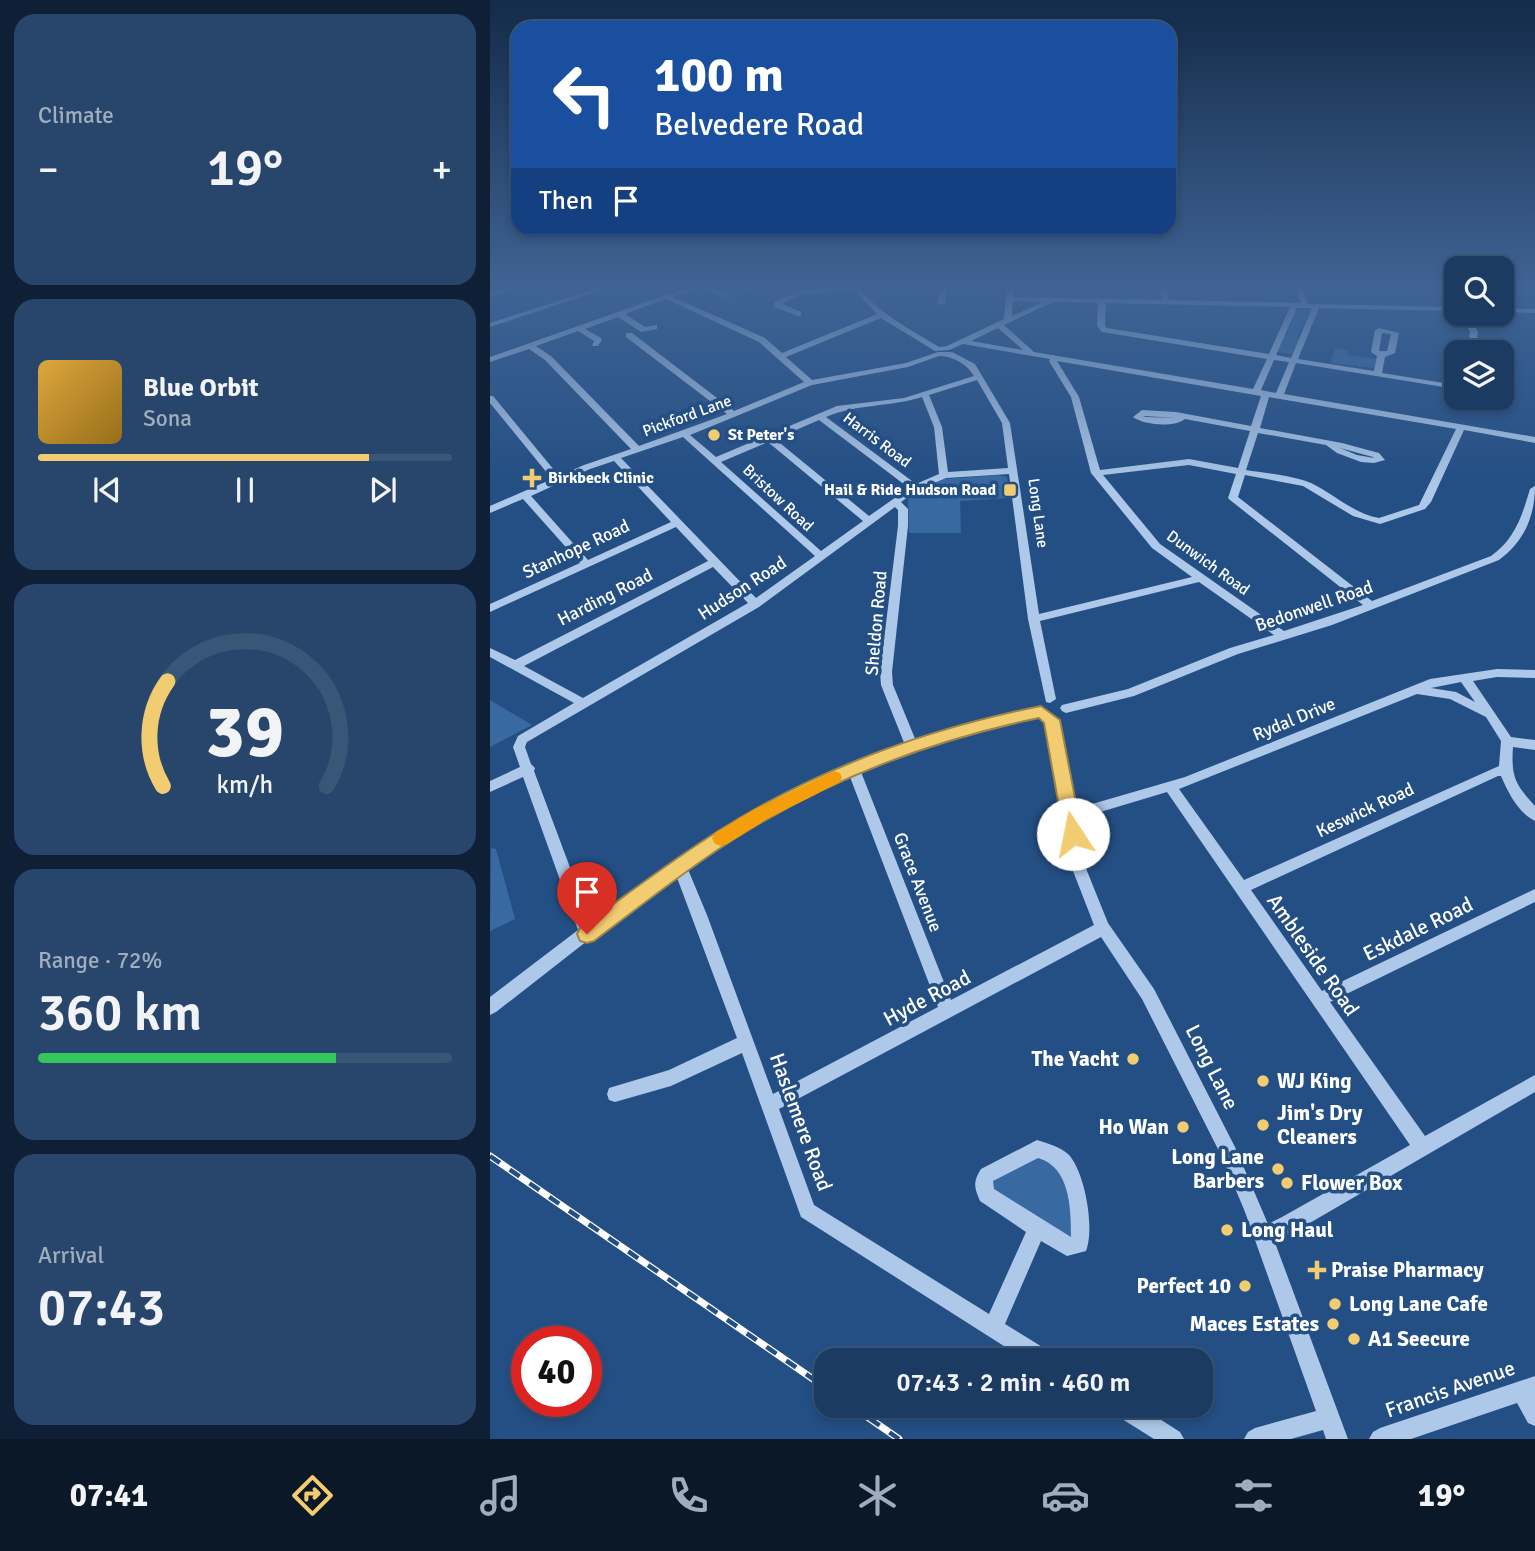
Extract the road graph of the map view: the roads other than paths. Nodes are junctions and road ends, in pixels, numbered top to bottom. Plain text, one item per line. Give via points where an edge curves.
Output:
1 (512, 352) edge
2 (539, 352) edge
3 (652, 352) edge
4 (777, 352) edge
5 (791, 352) edge
6 (936, 352) edge
7 (951, 352) edge
8 (1026, 352) edge
9 (1245, 352) edge
10 (1273, 352) edge
11 (1296, 352) edge
12 (1031, 353) joint
13 (1381, 355) dead end
14 (782, 356) junction
15 (1271, 356) junction
16 (1055, 357) junction
17 (490, 360) edge
18 (1293, 360) junction
19 (1378, 374) junction
20 (979, 377) junction
21 (810, 383) junction
22 (1444, 385) edge
23 (1261, 393) junction
24 (925, 395) junction
25 (1279, 396) junction
26 (490, 398) edge
27 (733, 414) junction
28 (820, 417) junction
29 (1182, 418) dead end
30 (1461, 428) junction
31 (1255, 431) junction
32 (684, 434) junction
33 (770, 439) junction
34 (1535, 440) edge
35 (1330, 445) dead end
36 (637, 450) junction
37 (614, 457) junction
38 (715, 461) junction
39 (1012, 471) junction
40 (1241, 471) junction
41 (1096, 473) junction
42 (944, 475) junction
43 (556, 480) junction
44 (915, 488) junction
45 (1535, 489) edge
46 (524, 494) junction
47 (895, 502) junction
48 (490, 510) edge
49 (869, 521) junction
50 (677, 523) junction
51 (821, 556) junction
52 (714, 562) junction
53 (584, 563) junction
54 (1200, 578) junction
55 (755, 604) junction
56 (1370, 605) junction
57 (490, 608) edge
58 (1034, 619) junction
59 (1283, 636) junction
60 (490, 652) edge
61 (514, 666) junction
62 (1535, 674) edge
63 (1464, 677) junction
64 (1409, 690) junction
65 (1050, 699) junction
66 (583, 703) junction
67 (1066, 708) junction
68 (1047, 716) junction
69 (1493, 719) junction
70 (1507, 741) junction
71 (1535, 745) edge
72 (912, 746) junction
73 (529, 768) junction
74 (853, 768) junction
75 (1505, 770) junction
76 (490, 787) edge
77 (1171, 787) junction
78 (1535, 815) edge
79 (1069, 816) junction
80 (680, 866) junction
81 (1241, 888) junction
82 (1535, 895) edge
83 (1103, 928) junction
84 (587, 934) junction
85 (1319, 1000) junction
86 (490, 1007) edge
87 (947, 1010) junction
88 (747, 1042) junction
89 (1535, 1083) edge
90 (615, 1094) dead end
91 (770, 1105) junction
92 (1422, 1147) junction
93 (1037, 1228) junction
94 (1263, 1235) junction
95 (993, 1328) junction
96 (1026, 1348) edge
97 (1529, 1389) edge
98 (1535, 1416) edge
99 (1139, 1418) edge
100 (1328, 1418) junction
101 (1173, 1439) edge
102 (1255, 1439) edge
103 (1337, 1439) edge
104 (1380, 1439) edge

1 - 17 street
2 - 36 street
3 - 27 street
4 - 14 street
5 - 14 street
6 - 21 street, Pickford Lane via 908,365
7 - 20 street, Long Lane
8 - 12 street
9 - 15 street
10 - 15 street
11 - 18 street
12 - 16 street
13 - 19 street
14 - 21 street
15 - 18 street
15 - 23 street
16 - 23 street
16 - 41 street, Dunwich Road via 1053,361 1075,397
18 - 19 street
18 - 25 street
19 - 22 street
20 - 24 street
20 - 39 street, Long Lane via 1006,423
21 - 27 street, Pickford Lane
23 - 25 street
23 - 31 street
24 - 28 street via 850,405
24 - 42 street via 938,427
25 - 30 street
26 - 43 street
27 - 32 street, Pickford Lane
28 - 33 street
28 - 44 street, Harris Road
29 - 31 street
30 - 34 street
30 - 40 street via 1426,502 1380,521 1365,518 1306,484
31 - 35 street
31 - 40 street
32 - 36 street, Pickford Lane
32 - 38 street, Bristow Road
33 - 38 street
33 - 49 street
36 - 37 street, Pickford Lane
37 - 43 street, Pickford Lane
37 - 50 street
38 - 51 street, Bristow Road
39 - 42 street, Hudson Road
39 - 58 street, Long Lane
40 - 41 street via 1180,461
40 - 56 street via 1233,495 1237,502
41 - 54 street, Dunwich Road via 1156,546
42 - 44 street, Hudson Road
43 - 46 street, Pickford Lane
44 - 47 street, Hudson Road
45 - 56 street, Bedonwell Road via 1520,534 1504,552
46 - 48 street, Pickford Lane
46 - 53 street
47 - 49 street, Hudson Road
47 - 72 street, Sheldon Road via 903,509 903,526 886,672
49 - 51 street, Hudson Road
50 - 52 street
50 - 53 street, Stanhope Road
51 - 55 street, Hudson Road
52 - 55 street
52 - 61 street, Harding Road
53 - 57 street, Stanhope Road
54 - 58 street
54 - 59 street, Dunwich Road
55 - 66 street, Hudson Road
56 - 59 street, Bedonwell Road
58 - 65 street, Long Lane
59 - 67 street, Bedonwell Road via 1130,693
60 - 61 street
61 - 66 street
62 - 63 street, Rydal Drive
63 - 64 street, Rydal Drive
63 - 69 street
64 - 69 street via 1452,695
64 - 77 street, Rydal Drive
65 - 67 street via 1064,702
65 - 68 street via 1046,701
66 - 73 street, Hudson Road via 522,739 519,747
67 - 68 street via 1057,718
68 - 72 street via 960,731
68 - 79 street, Long Lane
69 - 70 street
70 - 71 street
70 - 75 street
72 - 74 street
73 - 76 street
73 - 84 street
74 - 80 street via 761,814
74 - 87 street, Grace Avenue
75 - 78 street via 1515,793
75 - 81 street, Keswick Road
77 - 79 street, Rydal Drive
77 - 81 street, Ambleside Road
79 - 83 street, Long Lane via 1080,871
80 - 84 street
80 - 88 street, Haslemere Road
81 - 85 street, Ambleside Road
82 - 85 street, Eskdale Road
83 - 87 street, Hyde Road
83 - 94 street, Long Lane via 1148,994 1197,1087
84 - 86 street
85 - 92 street, Ambleside Road
87 - 91 street, Hyde Road
88 - 90 street via 670,1078
88 - 91 street, Haslemere Road
89 - 92 street
91 - 95 street, Haslemere Road via 807,1211
92 - 94 street
93 - 93 street via 986,1195 983,1182 986,1175 1037,1149 1063,1161 1083,1231 1079,1244 1067,1247
93 - 95 street
94 - 100 street, Long Lane
95 - 96 street, Haslemere Road
97 - 98 street
97 - 104 street, Francis Avenue
99 - 101 street
100 - 102 street
100 - 103 street, Long Lane

